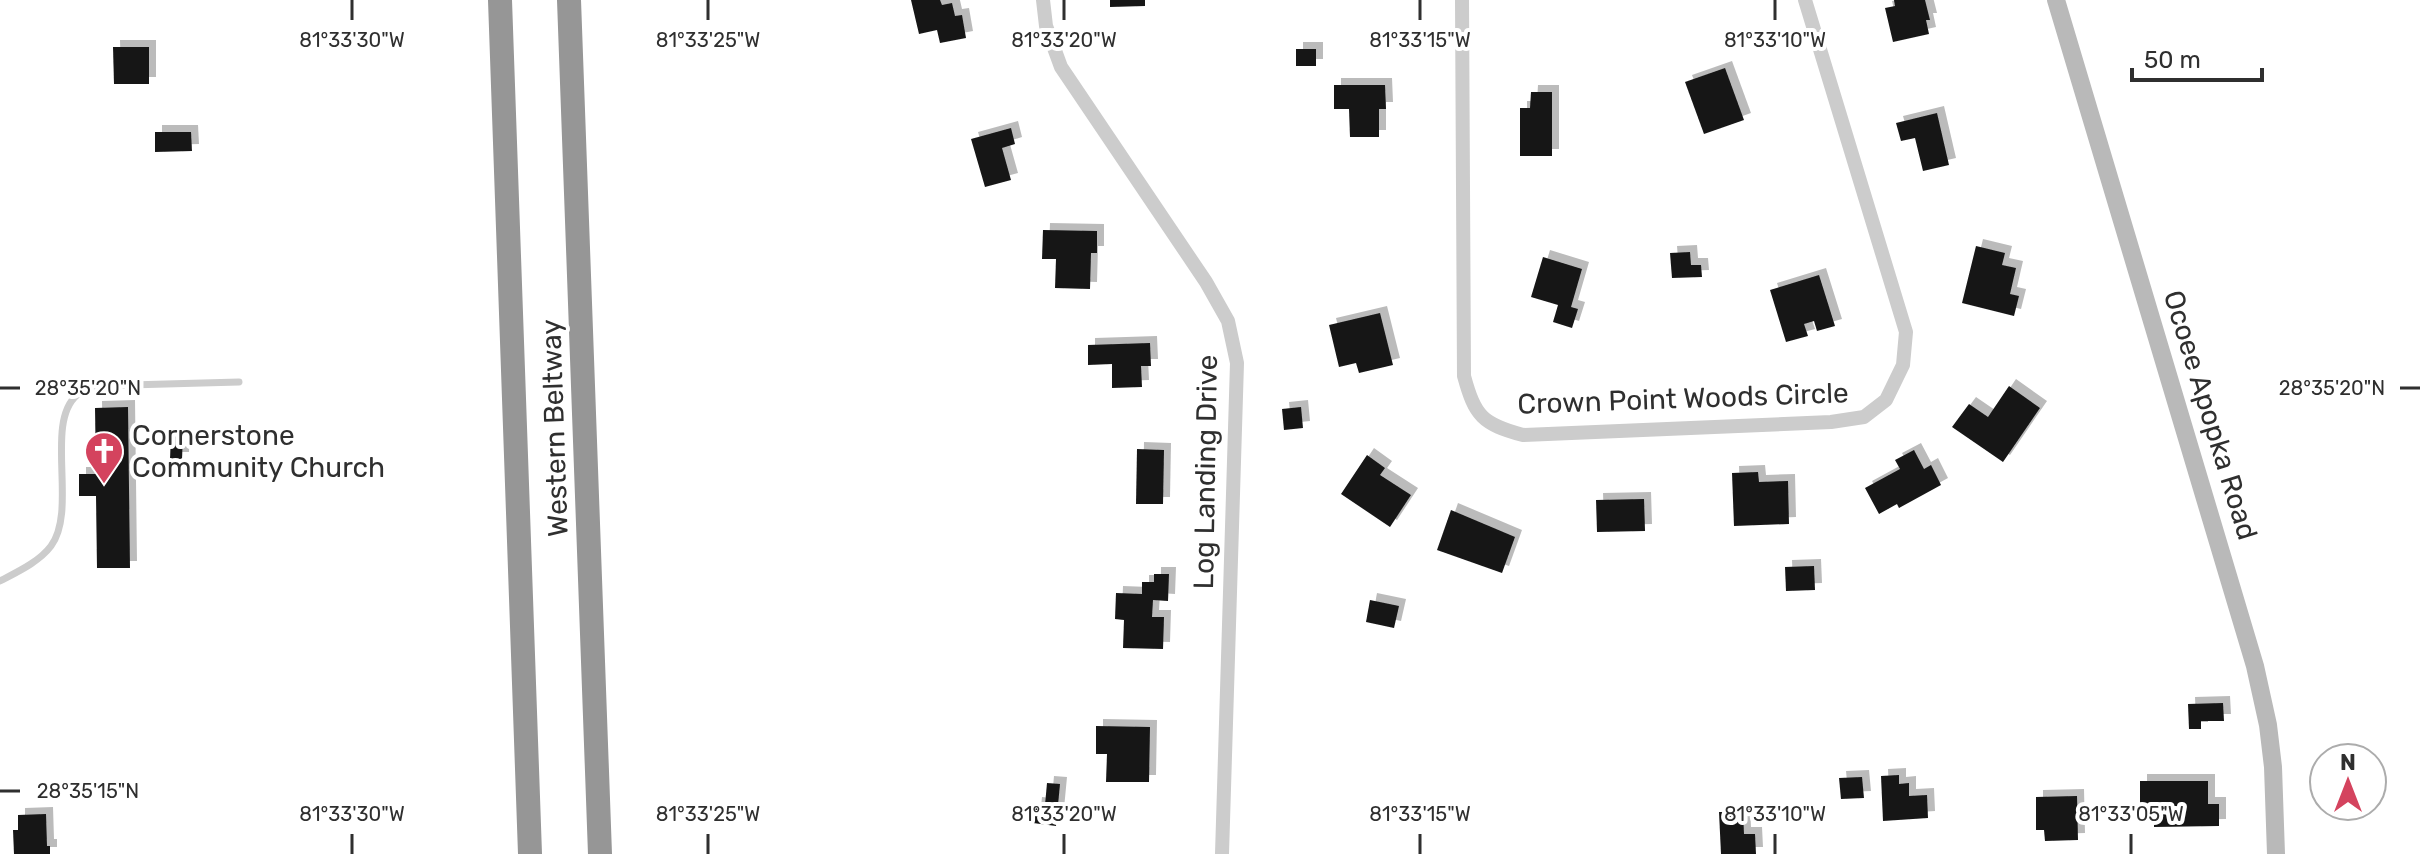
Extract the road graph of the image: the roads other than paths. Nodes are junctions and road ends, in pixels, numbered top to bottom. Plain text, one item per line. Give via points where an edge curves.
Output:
1 (500, 0) edge
2 (569, 0) edge
3 (1043, 0) edge
4 (1462, 0) edge
5 (1805, 0) edge
6 (2056, 0) edge
7 (239, 382) dead end
8 (0, 581) edge
9 (530, 854) edge
10 (600, 854) edge
11 (1222, 854) edge
12 (2276, 854) edge

1 - 9 highway, Western Beltway
2 - 10 highway, Western Beltway
3 - 11 street, Log Landing Drive via 1061,67 1206,282 1228,321 1237,363
4 - 5 street, Crown Point Woods Circle via 1464,376 1472,406 1497,428 1523,435 1831,422 1864,417 1886,400 1903,365 1906,332
6 - 12 main road, Ocoee Apopka Road via 2255,666 2273,767
7 - 8 lane via 93,386 75,396 62,428 61,525 51,546

